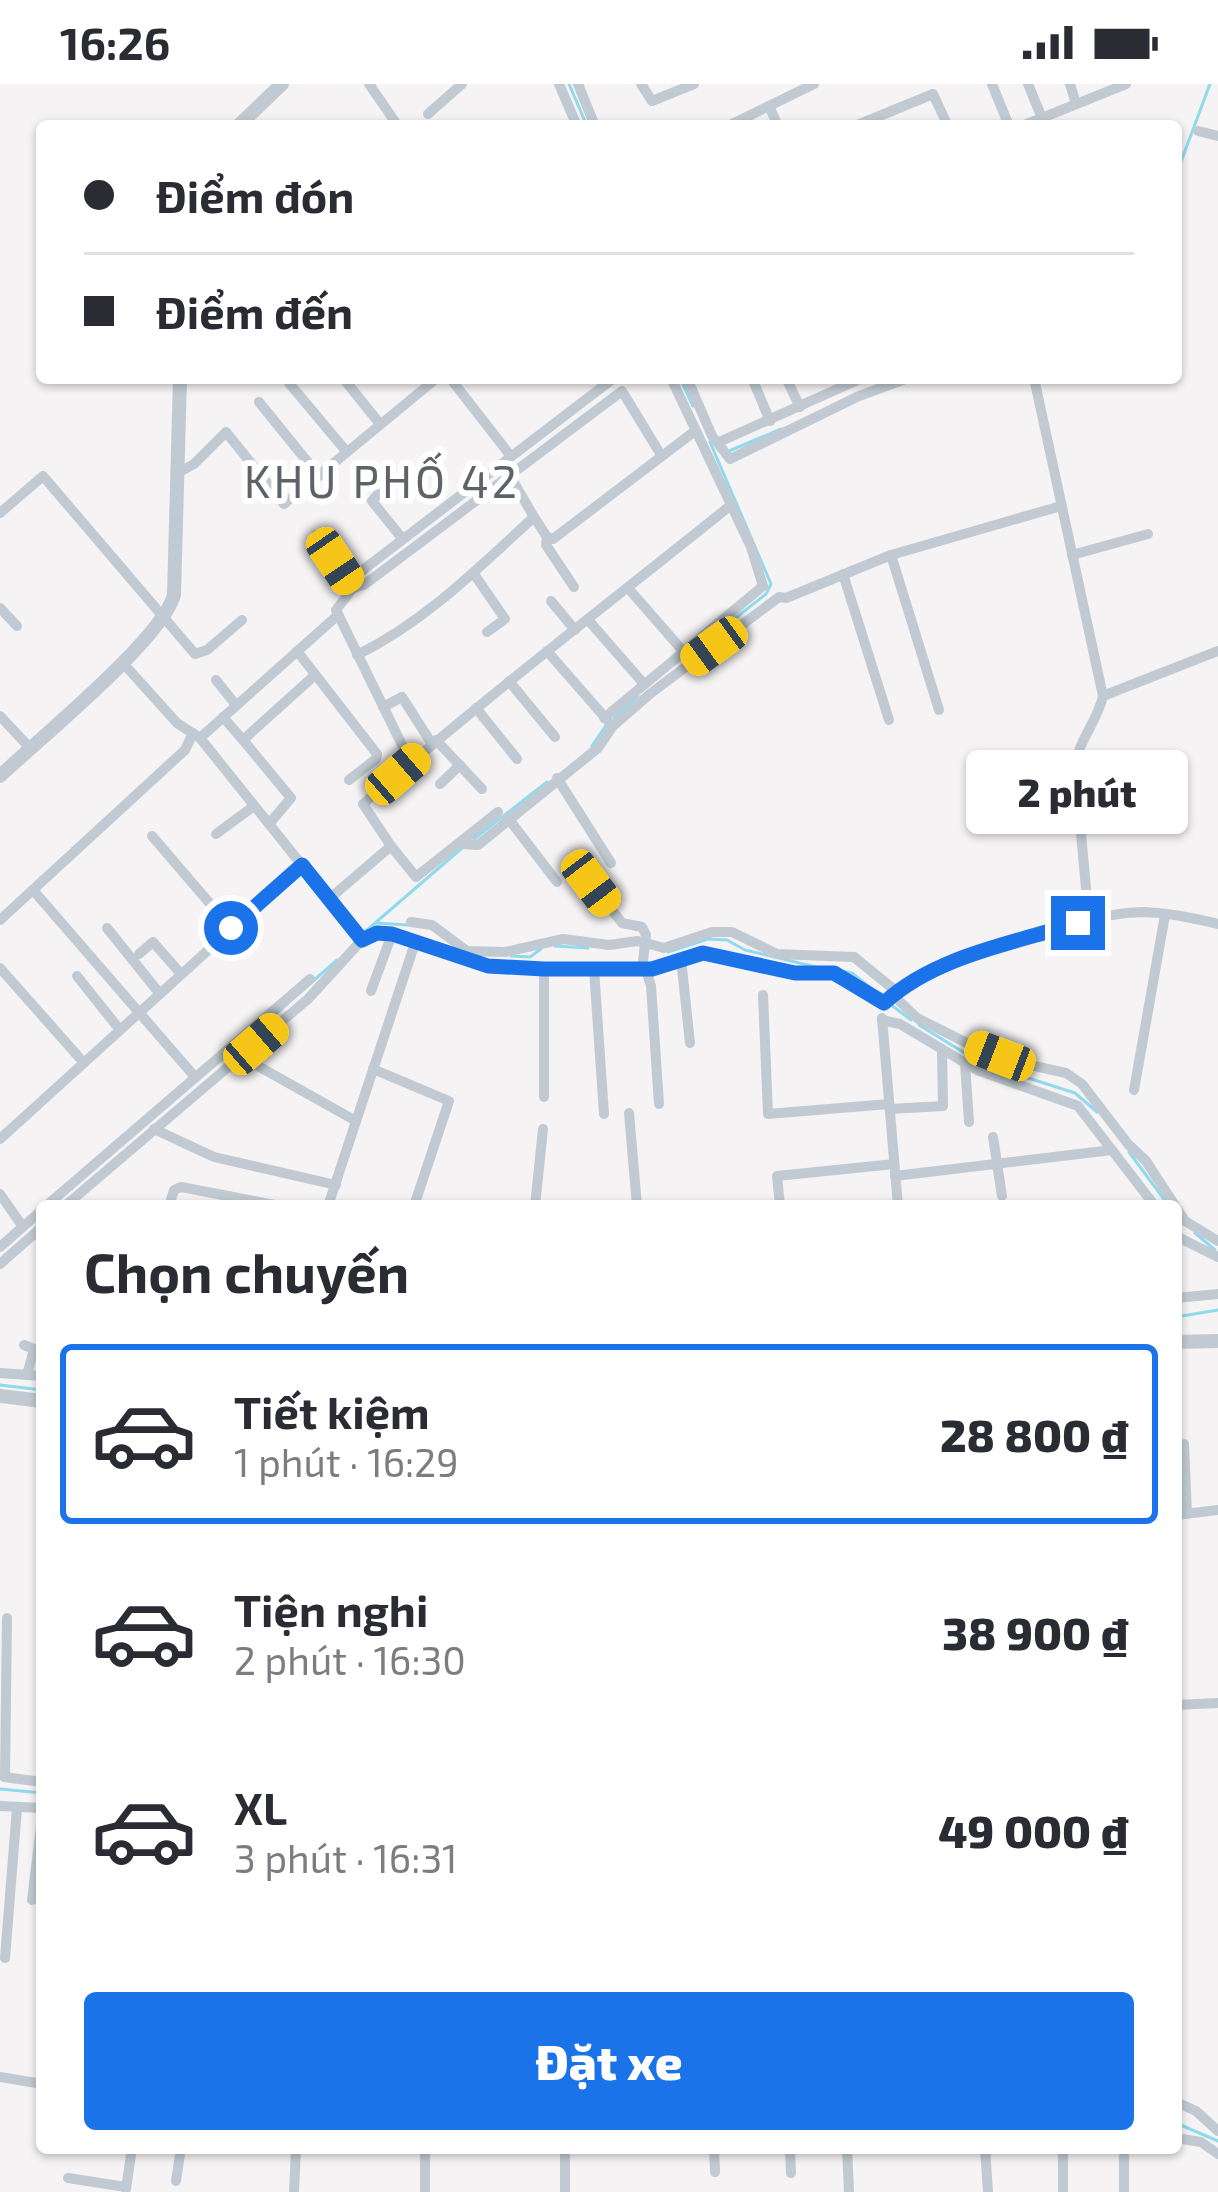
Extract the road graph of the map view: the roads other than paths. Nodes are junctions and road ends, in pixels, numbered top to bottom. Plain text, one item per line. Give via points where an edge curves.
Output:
1 (281, 84) edge
2 (369, 84) edge
3 (462, 84) edge
4 (559, 84) edge
5 (578, 84) edge
6 (640, 84) edge
7 (694, 84) edge
8 (814, 84) edge
9 (992, 84) edge
10 (1028, 84) edge
11 (1070, 84) edge
12 (1126, 84) edge
13 (1076, 104) junction
14 (769, 106) junction
15 (428, 113) dead end
16 (1042, 118) junction
17 (244, 120) edge
18 (394, 120) edge
19 (574, 120) edge
20 (593, 120) edge
21 (740, 120) edge
22 (775, 120) edge
23 (870, 120) edge
24 (945, 120) edge
25 (1007, 120) edge
26 (1037, 120) edge
27 (1198, 131) dead end
28 (1218, 136) edge
29 (180, 384) edge
30 (290, 384) edge
31 (348, 384) edge
32 (414, 384) edge
33 (428, 384) edge
34 (455, 384) edge
35 (606, 384) edge
36 (674, 384) edge
37 (689, 384) edge
38 (755, 384) edge
39 (789, 384) edge
40 (849, 384) edge
41 (892, 384) edge
42 (1035, 384) edge
43 (419, 390) junction
44 (259, 402) dead end
45 (800, 407) junction
46 (770, 421) junction
47 (380, 424) junction
48 (695, 431) junction
49 (719, 442) junction
50 (346, 451) junction
51 (510, 455) junction
52 (661, 455) junction
53 (176, 474) junction
54 (509, 474) junction
55 (319, 476) junction
56 (378, 494) dead end
57 (731, 506) junction
58 (1061, 506) junction
59 (0, 513) edge
60 (533, 517) junction
61 (1148, 533) dead end
62 (316, 535) dead end
63 (401, 537) junction
64 (547, 537) junction
65 (891, 555) junction
66 (1072, 555) junction
67 (474, 574) junction
68 (843, 574) junction
69 (574, 587) dead end
70 (353, 588) junction
71 (628, 588) junction
72 (550, 601) dead end
73 (0, 608) edge
74 (338, 615) junction
75 (165, 616) junction
76 (242, 620) dead end
77 (590, 621) junction
78 (17, 626) dead end
79 (575, 630) junction
80 (487, 632) dead end
81 (297, 651) junction
82 (547, 651) junction
83 (1218, 651) edge
84 (357, 655) junction
85 (688, 657) junction
86 (122, 662) junction
87 (315, 676) junction
88 (509, 681) junction
89 (644, 684) junction
90 (1102, 696) junction
91 (383, 707) junction
92 (476, 708) junction
93 (939, 710) dead end
94 (0, 716) edge
95 (223, 717) junction
96 (890, 720) dead end
97 (609, 722) junction
98 (197, 736) junction
99 (555, 737) dead end
100 (243, 740) junction
101 (434, 742) junction
102 (401, 745) dead end
103 (30, 748) junction
104 (517, 759) dead end
105 (460, 765) junction
106 (0, 776) edge
107 (557, 778) junction
108 (350, 780) dead end
109 (440, 784) dead end
110 (482, 789) dead end
111 (254, 806) junction
112 (503, 815) junction
113 (269, 824) junction
114 (217, 834) dead end
115 (152, 836) dead end
116 (391, 846) junction
117 (611, 863) dead end
118 (302, 865) junction
119 (556, 882) dead end
120 (591, 883) dead end
121 (33, 890) junction
122 (329, 899) junction
123 (1165, 915) junction
124 (0, 920) edge
125 (1089, 921) junction
126 (411, 922) dead end
127 (1218, 924) edge
128 (106, 928) dead end
129 (231, 928) junction
130 (392, 934) junction
131 (359, 936) junction
132 (416, 940) junction
133 (645, 945) junction
134 (140, 954) dead end
135 (675, 960) junction
136 (643, 967) junction
137 (0, 968) edge
138 (544, 969) junction
139 (594, 969) junction
140 (181, 974) junction
141 (76, 976) dead end
142 (310, 979) dead end
143 (371, 991) dead end
144 (160, 994) junction
145 (763, 995) dead end
146 (891, 997) junction
147 (140, 1012) junction
148 (882, 1020) junction
149 (120, 1030) junction
150 (690, 1043) dead end
151 (942, 1051) junction
152 (233, 1055) junction
153 (84, 1063) junction
154 (965, 1064) junction
155 (373, 1069) junction
156 (195, 1076) junction
157 (1133, 1090) dead end
158 (544, 1097) dead end
159 (659, 1104) dead end
160 (889, 1106) junction
161 (629, 1113) dead end
162 (604, 1114) dead end
163 (356, 1121) junction
164 (969, 1122) dead end
165 (154, 1129) junction
166 (543, 1129) dead end
167 (2, 1134) edge
168 (993, 1137) dead end
169 (1112, 1150) junction
170 (998, 1167) junction
171 (894, 1170) junction
172 (336, 1185) junction
173 (0, 1194) edge
174 (1002, 1196) dead end
175 (53, 1200) edge
176 (72, 1200) edge
177 (171, 1200) edge
178 (224, 1200) edge
179 (330, 1200) edge
180 (416, 1200) edge
181 (537, 1200) edge
182 (636, 1200) edge
183 (780, 1200) edge
184 (897, 1200) edge
185 (1150, 1200) edge
186 (1171, 1200) edge
187 (36, 1215) edge
188 (1182, 1216) edge
189 (23, 1227) junction
190 (36, 1232) edge
191 (1182, 1239) edge
192 (1218, 1240) edge
193 (0, 1247) edge
194 (1218, 1257) edge
195 (0, 1264) edge
196 (1218, 1294) edge
197 (1182, 1297) edge
198 (1218, 1341) edge
199 (1182, 1342) edge
200 (24, 1345) dead end
201 (28, 1372) junction
202 (0, 1373) edge
203 (36, 1374) edge
204 (0, 1396) edge
205 (36, 1400) edge
206 (1184, 1444) dead end
207 (1182, 1491) edge
208 (1218, 1510) edge
209 (1182, 1514) edge
210 (8, 1618) dead end
211 (1218, 1703) edge
212 (1182, 1705) edge
213 (3, 1777) edge
214 (36, 1781) edge
215 (0, 1806) edge
216 (17, 1808) junction
217 (36, 1808) edge
218 (36, 1867) edge
219 (32, 1900) dead end
220 (5, 1958) dead end
221 (0, 2078) edge
222 (36, 2083) edge
223 (1182, 2105) edge
224 (1218, 2131) edge
225 (1182, 2139) edge
226 (131, 2154) edge
227 (181, 2154) edge
228 (294, 2154) edge
229 (425, 2154) edge
230 (565, 2154) edge
231 (714, 2154) edge
232 (790, 2154) edge
233 (847, 2154) edge
234 (986, 2154) edge
235 (1063, 2154) edge
236 (1124, 2154) edge
237 (1218, 2154) edge
238 (715, 2172) dead end
239 (791, 2173) dead end
240 (68, 2178) dead end
241 (176, 2181) dead end
242 (126, 2190) edge
243 (294, 2192) edge
244 (425, 2192) edge
245 (566, 2192) edge
246 (848, 2192) edge
247 (988, 2192) edge
248 (1063, 2192) edge
249 (1124, 2192) edge

1 - 17 street
2 - 18 street
3 - 15 street
4 - 19 street
5 - 20 street
6 - 7 street via 652,101
8 - 14 street
9 - 25 street
10 - 16 street
11 - 13 street
12 - 13 street
13 - 16 street
14 - 21 street
14 - 22 street
16 - 26 street
23 - 24 street via 933,94
27 - 28 street
29 - 53 street
30 - 50 street
31 - 47 street
32 - 43 street
33 - 43 street
34 - 51 street
35 - 51 street
36 - 48 street
37 - 49 street
38 - 46 street
39 - 45 street
40 - 45 street
41 - 49 street via 730,460
42 - 58 street
43 - 47 street
44 - 55 street
45 - 46 street
46 - 49 street
47 - 50 street
48 - 52 street
48 - 57 street
50 - 55 street
51 - 63 street
52 - 54 street via 622,391
52 - 64 street
53 - 55 street via 226,432 284,504
53 - 75 street via 174,595
54 - 60 street
54 - 70 street
56 - 63 street via 372,502
57 - 71 street
57 - 85 street via 763,586
58 - 65 street
58 - 66 street
59 - 75 street via 43,476
60 - 64 street
60 - 67 street
61 - 66 street
62 - 70 street
63 - 70 street via 355,576
64 - 69 street
65 - 68 street
65 - 93 street
66 - 90 street
67 - 80 street via 505,619
67 - 84 street via 407,628
68 - 85 street via 778,597
68 - 96 street
70 - 74 street
71 - 77 street
71 - 85 street
72 - 79 street
73 - 78 street
74 - 81 street
74 - 84 street
75 - 76 street via 195,654
75 - 86 street
77 - 79 street
77 - 89 street
79 - 82 street
81 - 87 street
81 - 95 street via 226,693
82 - 88 street
82 - 97 street
83 - 90 street
84 - 91 street
85 - 89 street
85 - 97 street
86 - 98 street
86 - 103 street
87 - 100 street
87 - 108 street via 377,754
88 - 92 street
88 - 99 street
89 - 97 street
90 - 125 street via 1076,768
91 - 101 street via 402,697
91 - 102 street
92 - 101 street
92 - 104 street
94 - 103 street
95 - 98 street
95 - 100 street
97 - 107 street via 598,748
98 - 111 street
98 - 121 street
100 - 113 street via 291,799
101 - 105 street
101 - 116 street via 363,804
103 - 106 street
105 - 109 street
105 - 110 street
107 - 112 street
107 - 117 street
111 - 113 street
111 - 114 street
112 - 116 street via 416,877
112 - 119 street
113 - 118 street
115 - 129 street
116 - 122 street
118 - 122 street
118 - 129 street
120 - 133 street via 622,923 642,927
121 - 124 street
121 - 147 street
122 - 131 street
123 - 125 street
123 - 127 street
123 - 157 street
125 - 146 street via 961,960
126 - 133 street via 431,925 467,951 563,940
128 - 144 street
129 - 140 street
130 - 131 street
130 - 132 street
130 - 143 street
131 - 152 street via 308,999
132 - 138 street via 488,966
132 - 155 street
133 - 136 street
133 - 146 street via 664,949 732,932 777,954 854,957
134 - 140 street via 153,942
135 - 136 street
135 - 146 street via 703,953 834,973
135 - 150 street
136 - 139 street
136 - 159 street
137 - 153 street
138 - 139 street
138 - 158 street
139 - 162 street
140 - 144 street
141 - 149 street
142 - 152 street
144 - 147 street
145 - 160 street via 768,1114
146 - 148 street
146 - 186 street via 967,1043 1082,1084
147 - 149 street
147 - 156 street
148 - 151 street
148 - 160 street
149 - 153 street
151 - 154 street
151 - 160 street via 943,1106
152 - 156 street
152 - 163 street
152 - 165 street
153 - 167 street
154 - 164 street
154 - 169 street via 1078,1106
155 - 163 street
155 - 180 street via 449,1100
156 - 175 street
160 - 171 street
161 - 182 street
163 - 172 street
165 - 172 street via 214,1157
165 - 176 street
166 - 181 street
168 - 170 street
169 - 170 street
169 - 185 street
170 - 171 street
170 - 174 street
171 - 183 street via 777,1176
171 - 184 street
172 - 179 street
173 - 189 street
177 - 178 street via 181,1187
187 - 189 street
188 - 192 street
189 - 193 street
190 - 195 street
191 - 194 street
196 - 197 street
198 - 199 street
200 - 201 street via 35,1354
201 - 202 street
201 - 203 street
204 - 205 street
206 - 207 street
208 - 209 street
210 - 213 street
211 - 212 street
213 - 214 street
215 - 216 street
216 - 217 street
216 - 220 street
218 - 219 street
221 - 222 street
223 - 224 street
225 - 237 street
226 - 242 street
227 - 241 street
228 - 243 street
229 - 244 street
230 - 245 street
231 - 238 street
232 - 239 street
233 - 246 street
234 - 247 street
235 - 248 street
236 - 249 street
240 - 242 street

